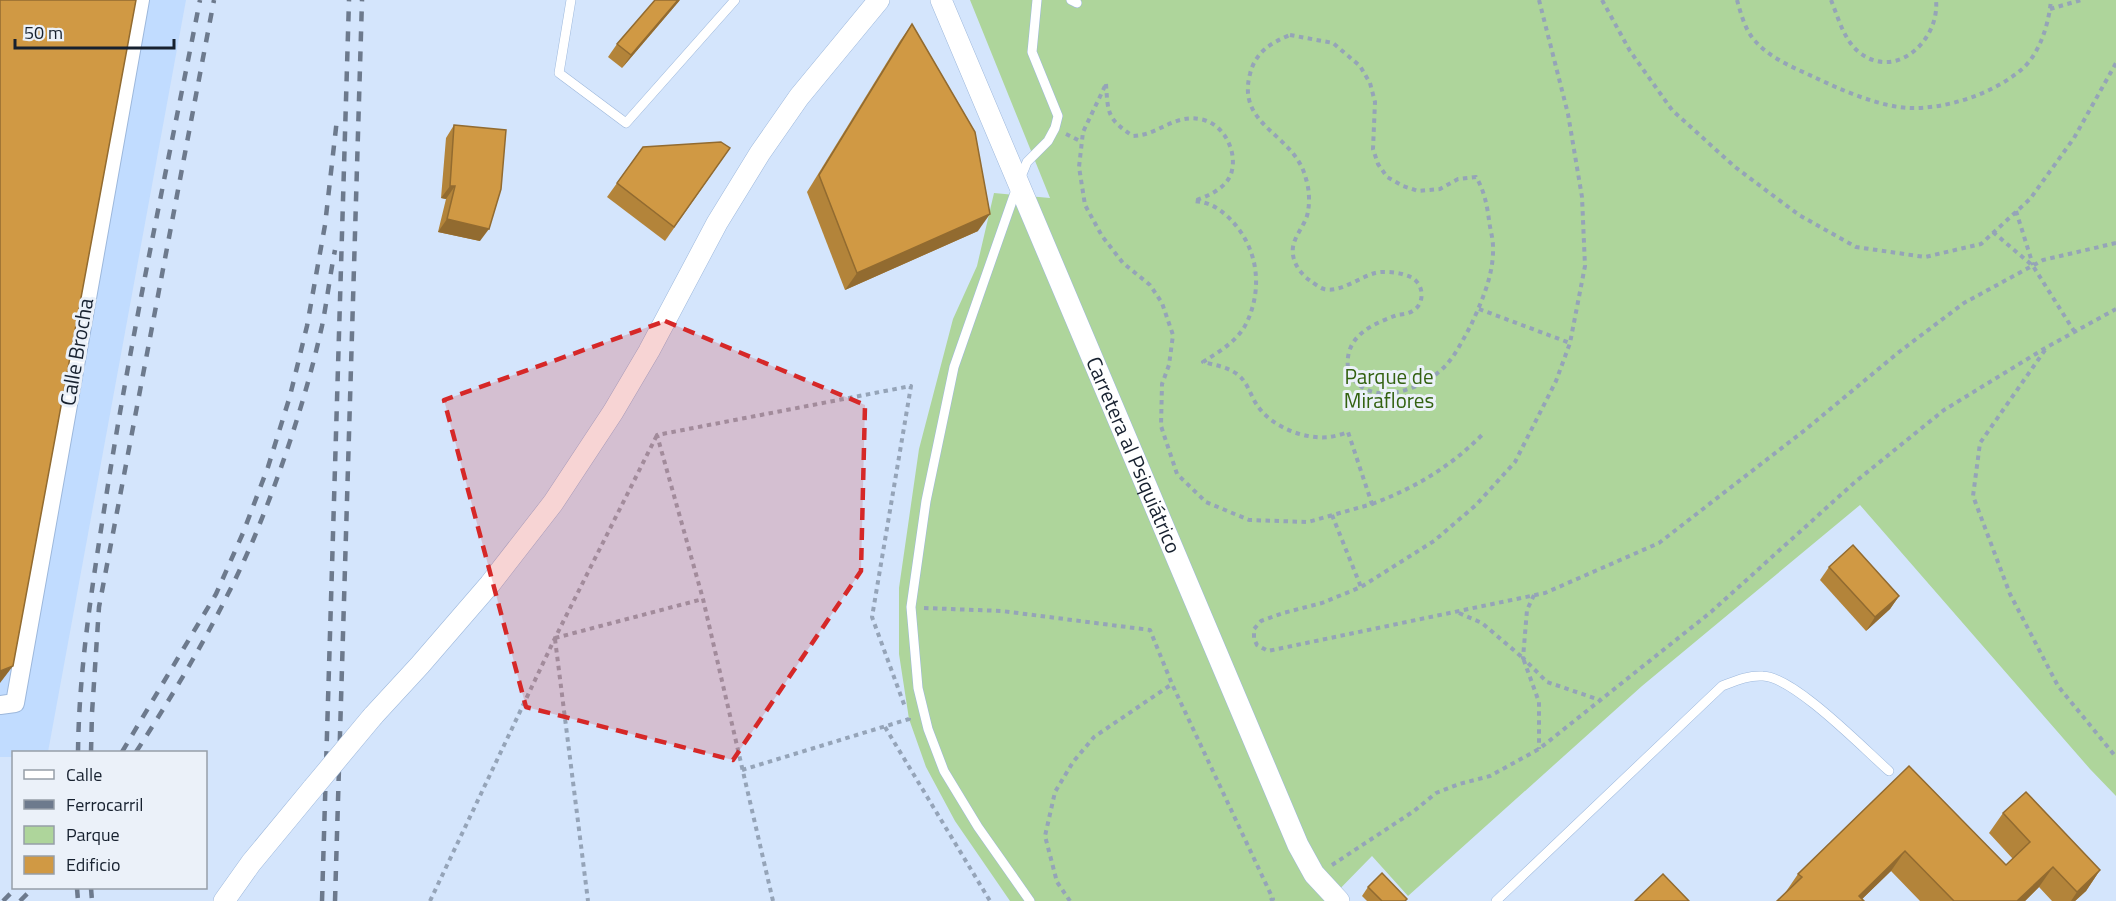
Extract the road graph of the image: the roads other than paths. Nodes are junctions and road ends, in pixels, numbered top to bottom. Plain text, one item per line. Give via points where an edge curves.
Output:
1 (140, 0) edge
2 (571, 0) edge
3 (735, 0) edge
4 (879, 0) edge
5 (941, 0) edge
6 (1037, 0) edge
7 (1018, 183) junction
8 (8, 704) edge
9 (1889, 771) dead end
10 (224, 901) edge
11 (1030, 901) edge
12 (1339, 901) edge
13 (1496, 901) edge

1 - 8 street, Calle Brocha
2 - 3 lane via 560,73 626,123
4 - 10 street, bridge via 760,153 717,223 614,412 553,502 482,593 289,815
5 - 7 street, Carretera al Psiquiátrico
6 - 7 lane via 1032,52 1058,116 1048,141 1027,162
7 - 11 lane via 954,367 926,501 911,608 918,688 944,771
7 - 12 street, Carretera al Psiquiátrico via 1298,845 1314,874
9 - 13 lane via 1804,696 1780,680 1744,677 1722,686

